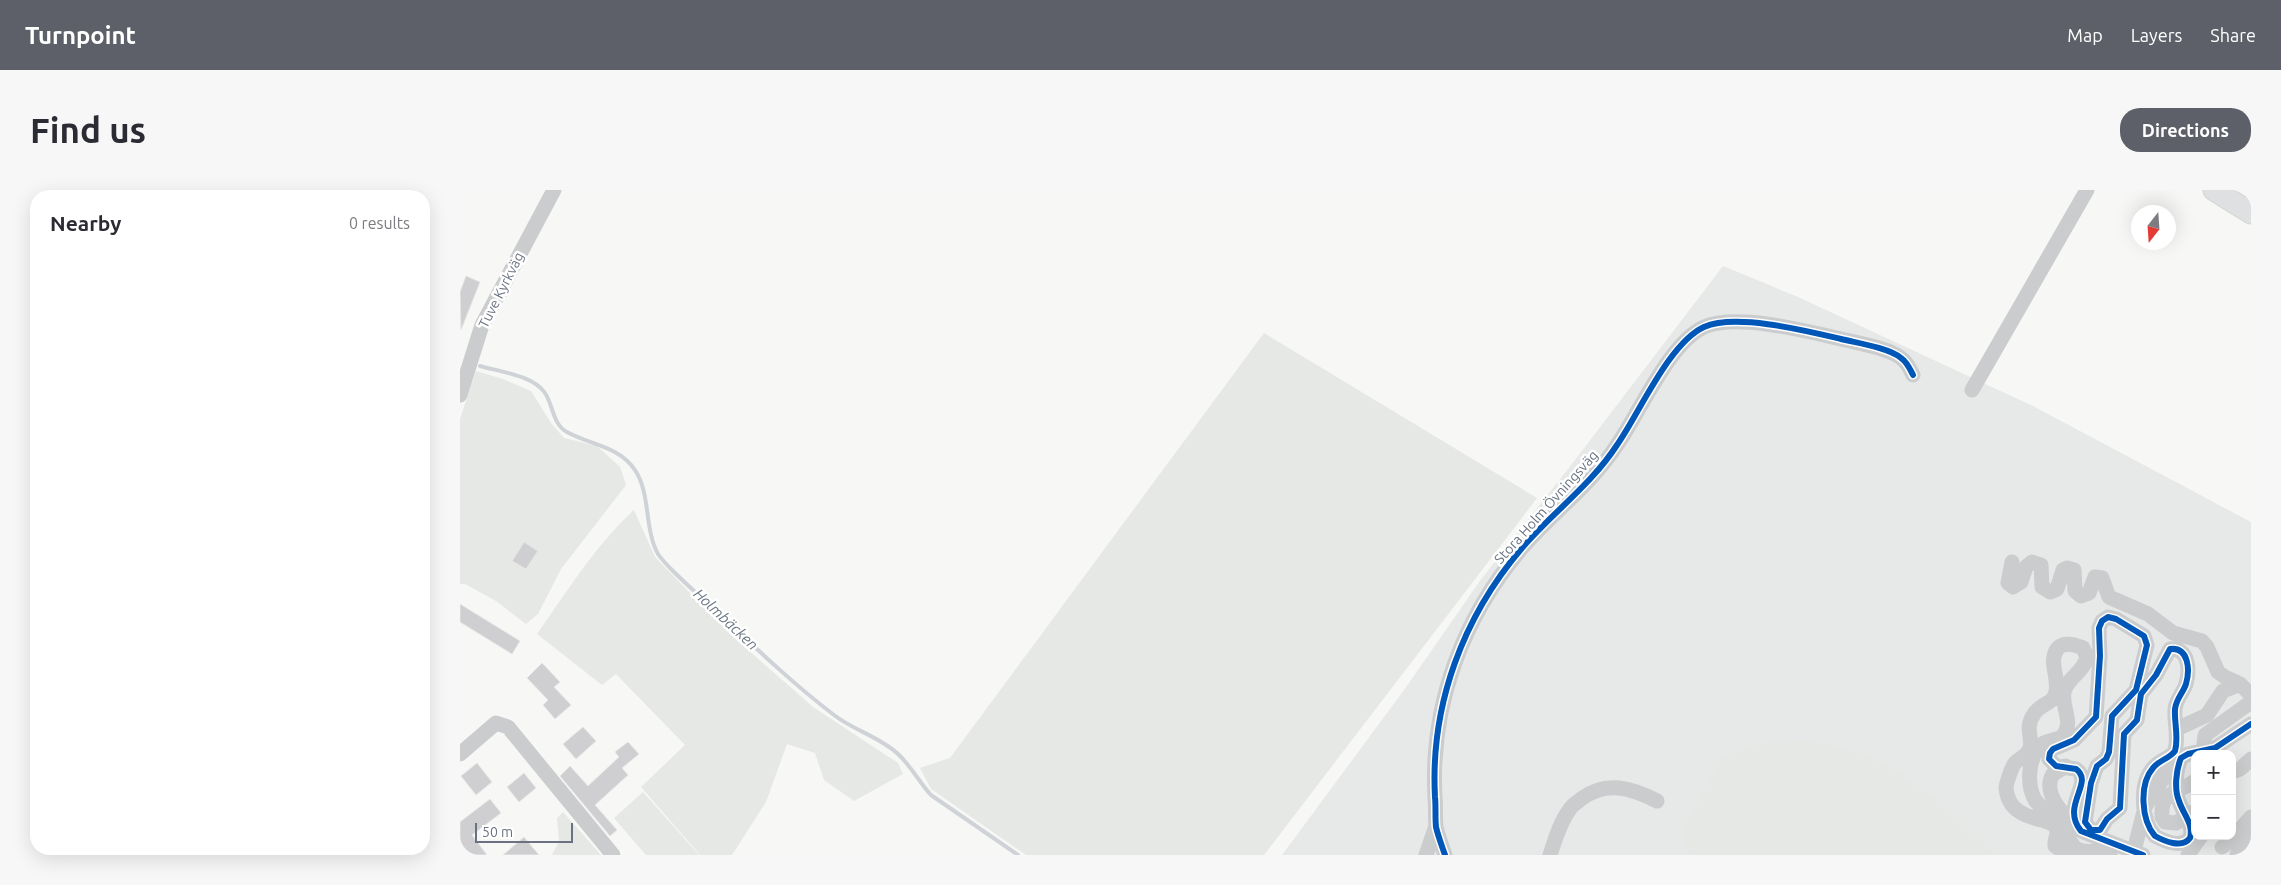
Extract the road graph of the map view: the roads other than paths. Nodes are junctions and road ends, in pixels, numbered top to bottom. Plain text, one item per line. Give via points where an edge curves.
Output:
1 (554, 190) edge
2 (2087, 190) edge
3 (2214, 190) edge
4 (2251, 213) edge
5 (1914, 375) dead end
6 (1972, 390) dead end
7 (460, 395) edge
8 (2012, 562) dead end
9 (2240, 684) junction
10 (2251, 695) edge
11 (2251, 702) edge
12 (2251, 724) edge
13 (2176, 729) junction
14 (2204, 750) edge
15 (2208, 750) edge
16 (460, 754) edge
17 (2191, 754) edge
18 (2251, 759) edge
19 (2066, 766) junction
20 (2236, 770) edge
21 (2191, 783) edge
22 (2177, 789) junction
23 (1657, 801) dead end
24 (2145, 807) junction
25 (2251, 810) edge
26 (2191, 814) edge
27 (2251, 817) edge
28 (1436, 826) junction
29 (2079, 829) junction
30 (2191, 831) edge
31 (2251, 832) edge
32 (2198, 840) edge
33 (2225, 843) edge
34 (2087, 853) edge
35 (2137, 854) edge
36 (613, 855) edge
37 (1426, 855) edge
38 (1445, 855) edge
39 (1550, 855) edge
40 (2069, 855) edge
41 (2110, 855) edge
42 (2188, 855) edge
43 (2237, 855) edge

1 - 7 street, Tuve Kyrkväg via 482,325
2 - 6 street
3 - 4 street
5 - 28 street, Stora Holm Övningsväg via 1900,357 1868,346 1800,331 1732,322 1711,325 1690,335 1668,363 1604,463 1523,547 1492,588 1472,622 1452,670 1437,739 1434,769
8 - 9 street via 2008,583 2013,587 2021,582 2026,567 2032,562 2040,564 2042,587 2050,592 2057,589 2063,570 2067,568 2074,570 2075,591 2081,596 2089,593 2095,577 2102,578 2109,597 2148,614 2173,633 2202,642 2208,647 2218,672
9 - 10 street
9 - 13 street via 2223,690 2206,715
11 - 14 street via 2206,735
12 - 15 street
13 - 19 street via 2176,706 2186,684 2188,666 2184,654 2171,649 2141,694 2138,718 2124,734 2120,808 2100,830 2088,829 2085,822 2091,783 2097,766 2109,752 2112,716 2136,690 2147,645 2141,634 2108,617 2099,628 2100,656 2094,720 2074,740 2053,748 2050,753 2052,764
13 - 24 street via 2174,754 2164,778
16 - 36 street via 496,723 508,727
17 - 22 street via 2181,758
18 - 20 street
19 - 29 street via 2076,768 2083,778 2073,808
19 - 29 street via 2052,774 2050,792 2064,814
21 - 22 street
22 - 26 street via 2178,800
22 - 26 street via 2164,802 2162,817 2165,822 2172,823
23 - 39 street via 1624,788 1606,787 1589,793 1570,808
24 - 30 street via 2146,818 2155,836 2184,843 2189,840
24 - 35 street
25 - 33 street
27 - 33 street
28 - 37 street, Stora Holm Övningsväg
28 - 38 street, Stora Holm Övningsväg
29 - 34 street via 2086,842
29 - 35 street
31 - 43 street
32 - 42 street
34 - 40 street via 2075,847 2057,820 2036,801 2030,779 2032,763 2040,748 2066,732 2064,692 2087,660 2083,648 2067,644 2058,648 2054,656 2054,696 2031,718 2028,732 2030,748 2014,764 2006,785 2019,812 2054,825 2057,831 2055,846
34 - 41 street via 2104,851

